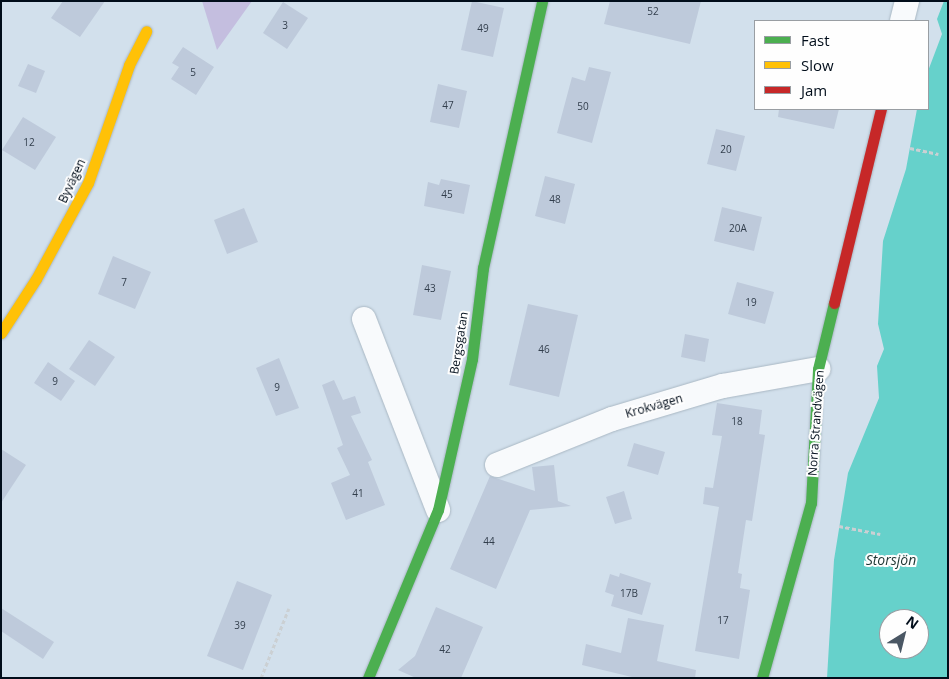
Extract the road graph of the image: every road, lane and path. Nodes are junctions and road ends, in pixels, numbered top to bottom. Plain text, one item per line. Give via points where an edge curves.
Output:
1 (542, 1) edge
2 (907, 1) edge
3 (902, 20) edge
4 (146, 31) dead end
5 (881, 110) edge
6 (910, 148) dead end
7 (938, 154) dead end
8 (364, 319) dead end
9 (1, 333) edge
10 (818, 368) junction
11 (497, 465) dead end
12 (438, 510) junction
13 (839, 526) dead end
14 (880, 534) dead end
15 (289, 608) dead end
16 (261, 678) edge
17 (368, 678) edge
18 (762, 678) edge

1 - 12 street, Bergsgatan via 483,268 472,359
2 - 3 street
4 - 9 street, Byvägen via 129,65 88,183 36,280
5 - 10 street, Norra Strandvägen
6 - 7 path
8 - 12 street
10 - 11 street, Krokvägen via 722,386 612,418
10 - 18 street, Norra Strandvägen via 811,503
12 - 17 street, Bergsgatan
13 - 14 path
15 - 16 path

